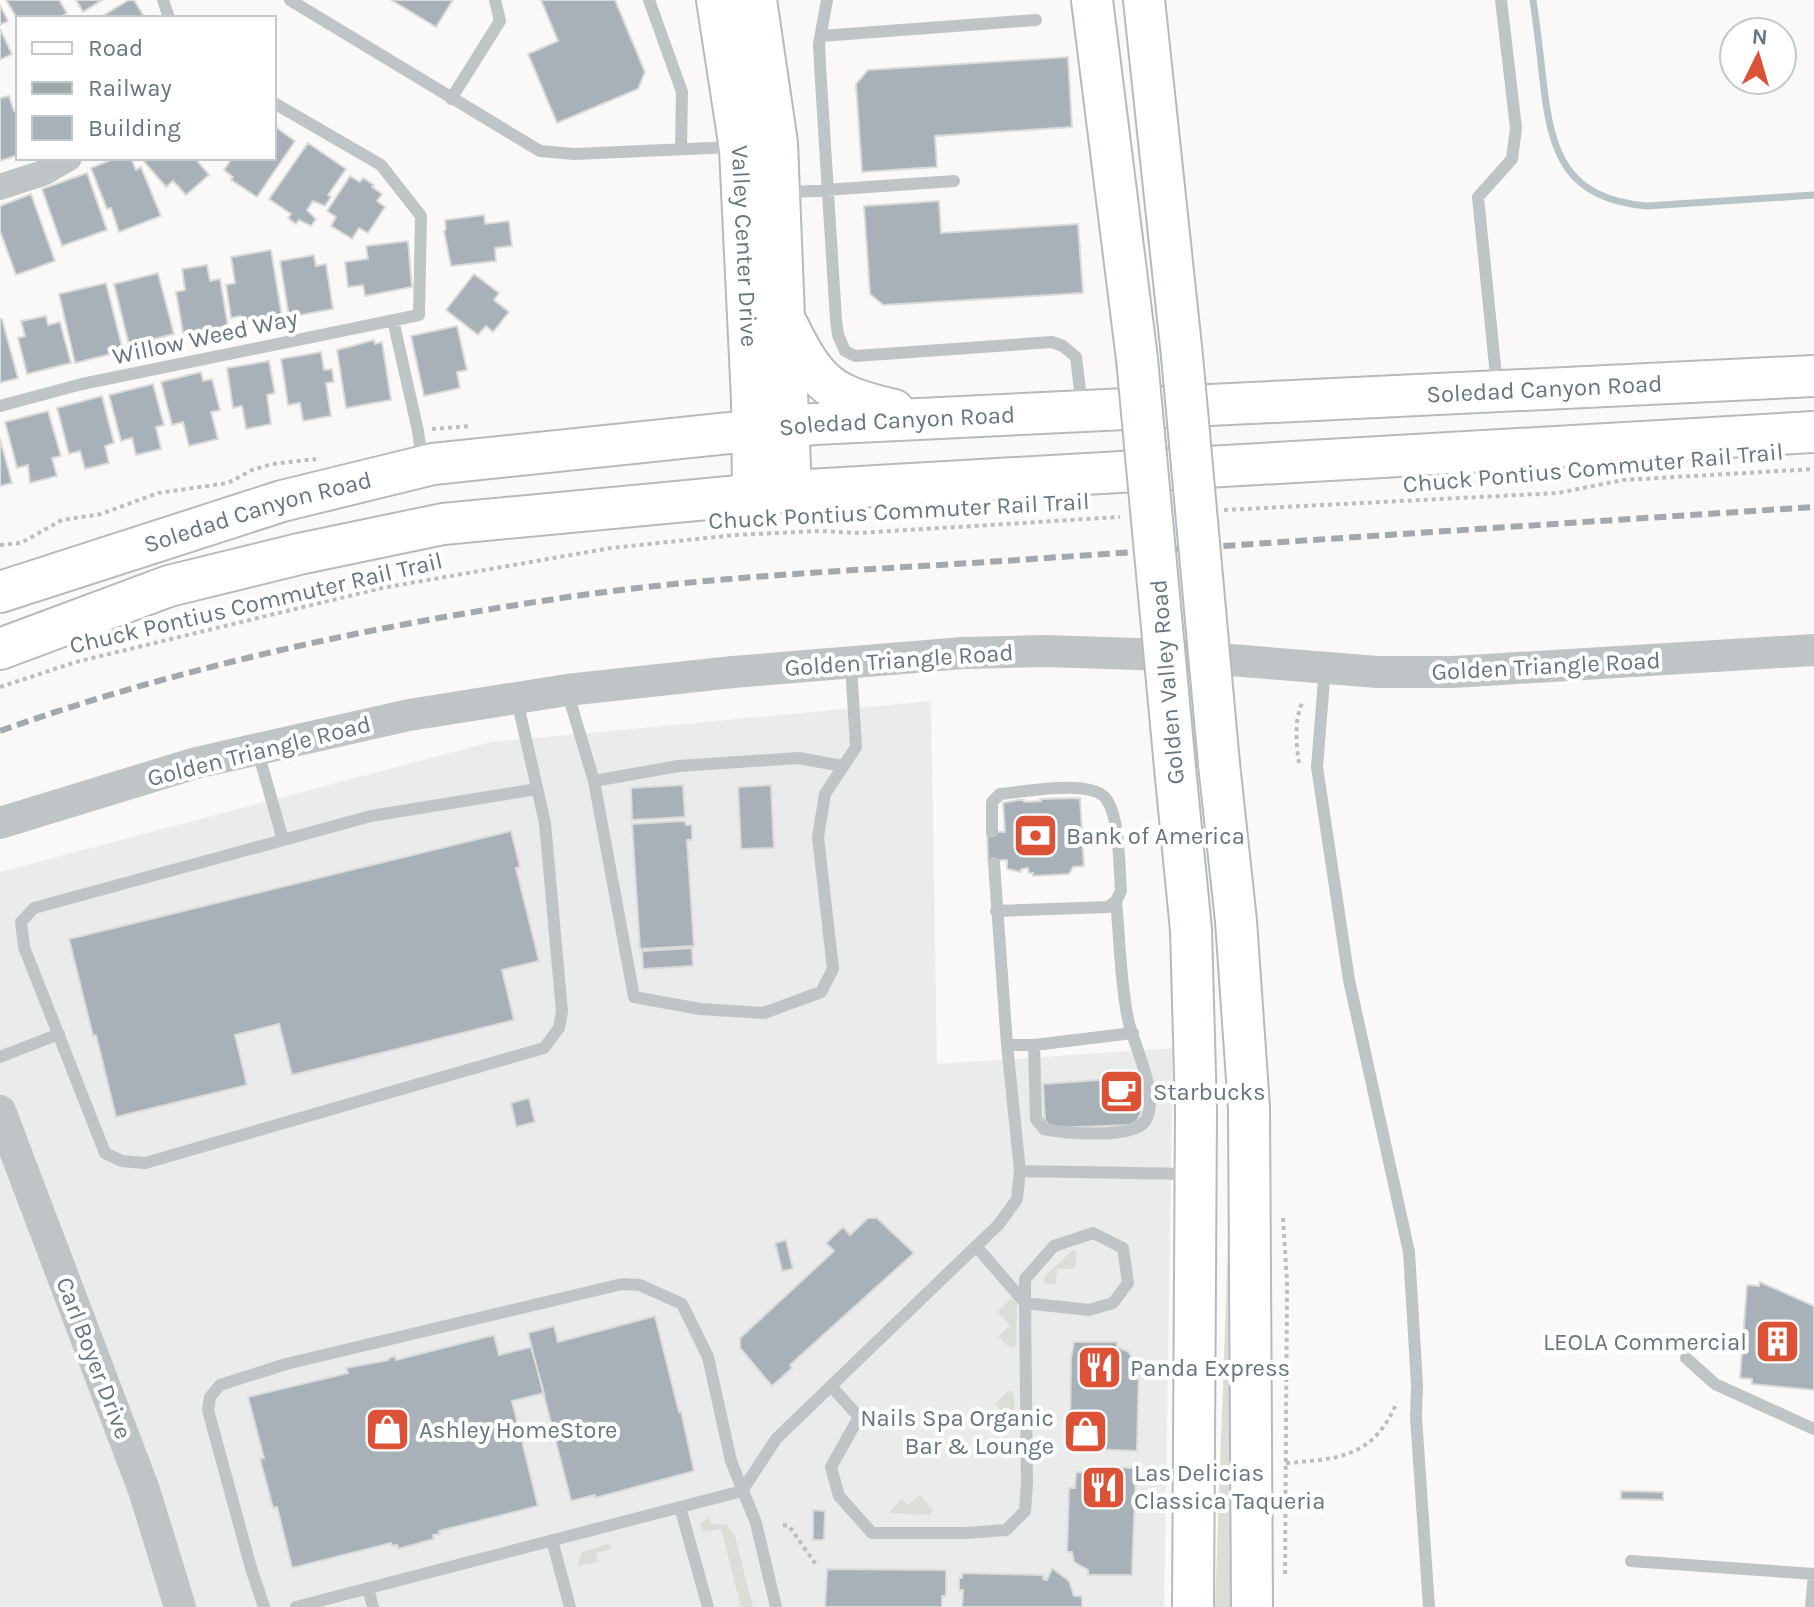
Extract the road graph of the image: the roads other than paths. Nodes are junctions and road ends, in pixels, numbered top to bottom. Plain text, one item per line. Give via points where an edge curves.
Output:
1 (290, 0) edge
2 (495, 0) edge
3 (649, 0) edge
4 (717, 0) edge
5 (756, 0) edge
6 (827, 0) edge
7 (1092, 0) edge
8 (1144, 0) edge
9 (1501, 0) edge
10 (1036, 20) dead end
11 (821, 36) junction
12 (451, 99) junction
13 (276, 104) edge
14 (739, 147) junction
15 (681, 149) junction
16 (66, 160) edge
17 (954, 181) dead end
18 (0, 187) edge
19 (828, 189) junction
20 (779, 194) junction
21 (784, 316) junction
22 (393, 320) junction
23 (1814, 376) edge
24 (1497, 391) junction
25 (0, 406) edge
26 (1082, 412) junction
27 (933, 419) junction
28 (770, 428) junction
29 (1814, 432) edge
30 (423, 467) junction
31 (772, 492) junction
32 (169, 586) junction
33 (0, 592) edge
34 (0, 621) edge
35 (0, 649) edge
36 (1814, 650) edge
37 (851, 662) junction
38 (1325, 668) junction
39 (567, 690) junction
40 (516, 697) junction
41 (257, 748) junction
42 (842, 766) junction
43 (594, 781) junction
44 (537, 789) junction
45 (0, 823) edge
46 (992, 832) dead end
47 (283, 840) junction
48 (994, 863) dead end
49 (1116, 901) junction
50 (996, 911) junction
51 (1133, 1033) junction
52 (59, 1034) junction
53 (1007, 1045) junction
54 (1035, 1049) junction
55 (0, 1057) edge
56 (0, 1111) edge
57 (1020, 1171) junction
58 (1196, 1174) junction
59 (976, 1246) junction
60 (1025, 1303) junction
61 (1686, 1358) dead end
62 (831, 1386) junction
63 (1814, 1429) edge
64 (742, 1491) junction
65 (680, 1507) junction
66 (552, 1540) junction
67 (1631, 1561) dead end
68 (1814, 1574) edge
69 (368, 1588) junction
70 (180, 1607) edge
71 (264, 1607) edge
72 (296, 1607) edge
73 (373, 1607) edge
74 (570, 1607) edge
75 (708, 1607) edge
76 (776, 1607) edge
77 (1193, 1607) edge
78 (1252, 1607) edge
79 (1429, 1607) edge
80 (1811, 1607) edge

1 - 12 lane
2 - 12 lane via 500,21
3 - 15 lane via 682,92
4 - 14 main road, Valley Center Drive
5 - 20 main road, Valley Center Drive
6 - 11 lane
7 - 58 main road, Golden Valley Road, bridge via 1137,359 1191,930
8 - 78 main road, Golden Valley Road, bridge via 1236,921 1249,1108
9 - 24 lane via 1516,128 1512,159 1478,197
10 - 11 lane
11 - 19 lane
12 - 15 lane via 540,151
13 - 22 lane, Willow Weed Way via 381,165 421,216 419,315
14 - 15 lane
14 - 28 main road, Valley Center Drive
16 - 18 street
17 - 19 lane
19 - 20 lane
19 - 26 lane via 836,320 845,351 855,356 1052,342 1076,357
20 - 21 main road, Valley Center Drive
21 - 27 main road via 806,361 830,388 858,401
21 - 28 main road, Valley Center Drive
22 - 25 lane, Willow Weed Way
22 - 30 lane
23 - 24 main road, Soledad Canyon Road
24 - 26 main road, Soledad Canyon Road
26 - 27 main road, Soledad Canyon Road
27 - 28 main road, Soledad Canyon Road
28 - 30 main road, Soledad Canyon Road
28 - 31 main road, Valley Center Drive
29 - 31 main road, Soledad Canyon Road
30 - 33 main road, Soledad Canyon Road via 282,501
31 - 32 main road, Soledad Canyon Road via 443,524
32 - 34 main road via 54,605
32 - 35 main road, Soledad Canyon Road
36 - 38 street, Golden Triangle Road via 1490,671
37 - 38 street, Golden Triangle Road via 1087,651
37 - 39 street, Golden Triangle Road
37 - 42 lane via 856,747
38 - 79 lane via 1317,767 1349,980 1409,1252
39 - 40 street, Golden Triangle Road
39 - 43 lane
40 - 41 street, Golden Triangle Road
40 - 44 lane
41 - 45 street, Golden Triangle Road
41 - 47 lane
42 - 43 lane via 799,758 678,766
42 - 43 lane via 825,794 818,837 833,969 821,992 764,1013 634,997
44 - 47 lane via 371,816
44 - 52 lane via 545,823 562,1012 559,1028 544,1048 145,1163 105,1153
46 - 49 lane via 992,802 1000,794 1089,788 1106,797 1113,813 1121,891
47 - 52 lane via 34,908 21,922 24,947
48 - 50 lane
49 - 50 lane via 1108,907
49 - 51 lane
50 - 53 lane
51 - 54 lane
51 - 54 lane via 1149,1092 1147,1119 1139,1127 1115,1132 1044,1129 1036,1119
52 - 55 lane
53 - 54 lane
53 - 57 lane
56 - 70 street, Carl Boyer Drive via 144,1490
57 - 58 lane
57 - 59 lane via 1017,1199
58 - 77 main road, Golden Valley Road
59 - 60 lane
59 - 62 lane
60 - 60 lane via 1089,1310 1113,1303 1128,1283 1123,1248 1093,1233 1054,1246 1025,1279
60 - 62 lane via 1025,1511 1006,1530 872,1533 839,1496 831,1467 859,1417
61 - 63 lane via 1715,1384
62 - 64 lane via 776,1439
64 - 65 lane
64 - 71 lane via 708,1357 682,1304 640,1285 622,1284 286,1364 220,1385 208,1410
64 - 76 lane via 756,1523
65 - 66 lane
65 - 75 lane
66 - 69 lane
66 - 74 lane
67 - 68 lane
68 - 80 lane
69 - 72 lane
69 - 73 lane

